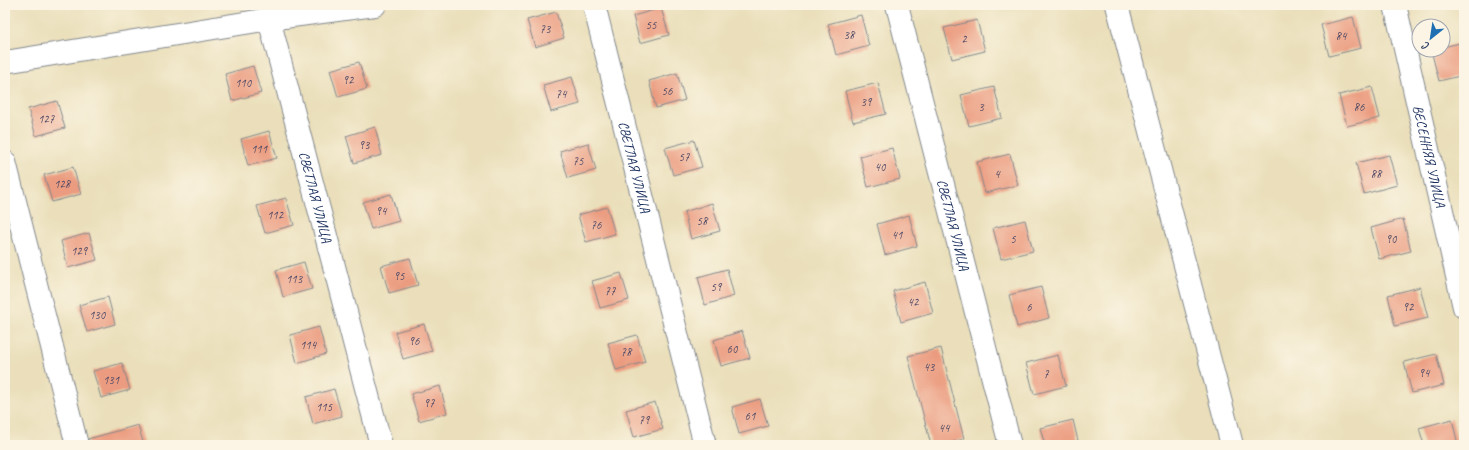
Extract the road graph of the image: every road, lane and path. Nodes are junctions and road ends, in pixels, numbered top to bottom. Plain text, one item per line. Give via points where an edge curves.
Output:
1 (375, 5) edge
2 (594, 5) edge
3 (897, 5) edge
4 (1117, 5) edge
5 (1395, 5) edge
6 (269, 19) junction
7 (5, 62) edge
8 (5, 162) edge
9 (1464, 307) edge
10 (77, 445) edge
11 (381, 445) edge
12 (705, 445) edge
13 (1010, 445) edge
14 (1232, 445) edge

1 - 6 street
2 - 12 street, СВЕТЛАЯ УЛИЦА
3 - 13 street, СВЕТЛАЯ УЛИЦА
4 - 14 street
5 - 9 street, ВЕСЕННЯЯ УЛИЦА
6 - 7 street
6 - 11 street, СВЕТЛАЯ УЛИЦА
8 - 10 street

